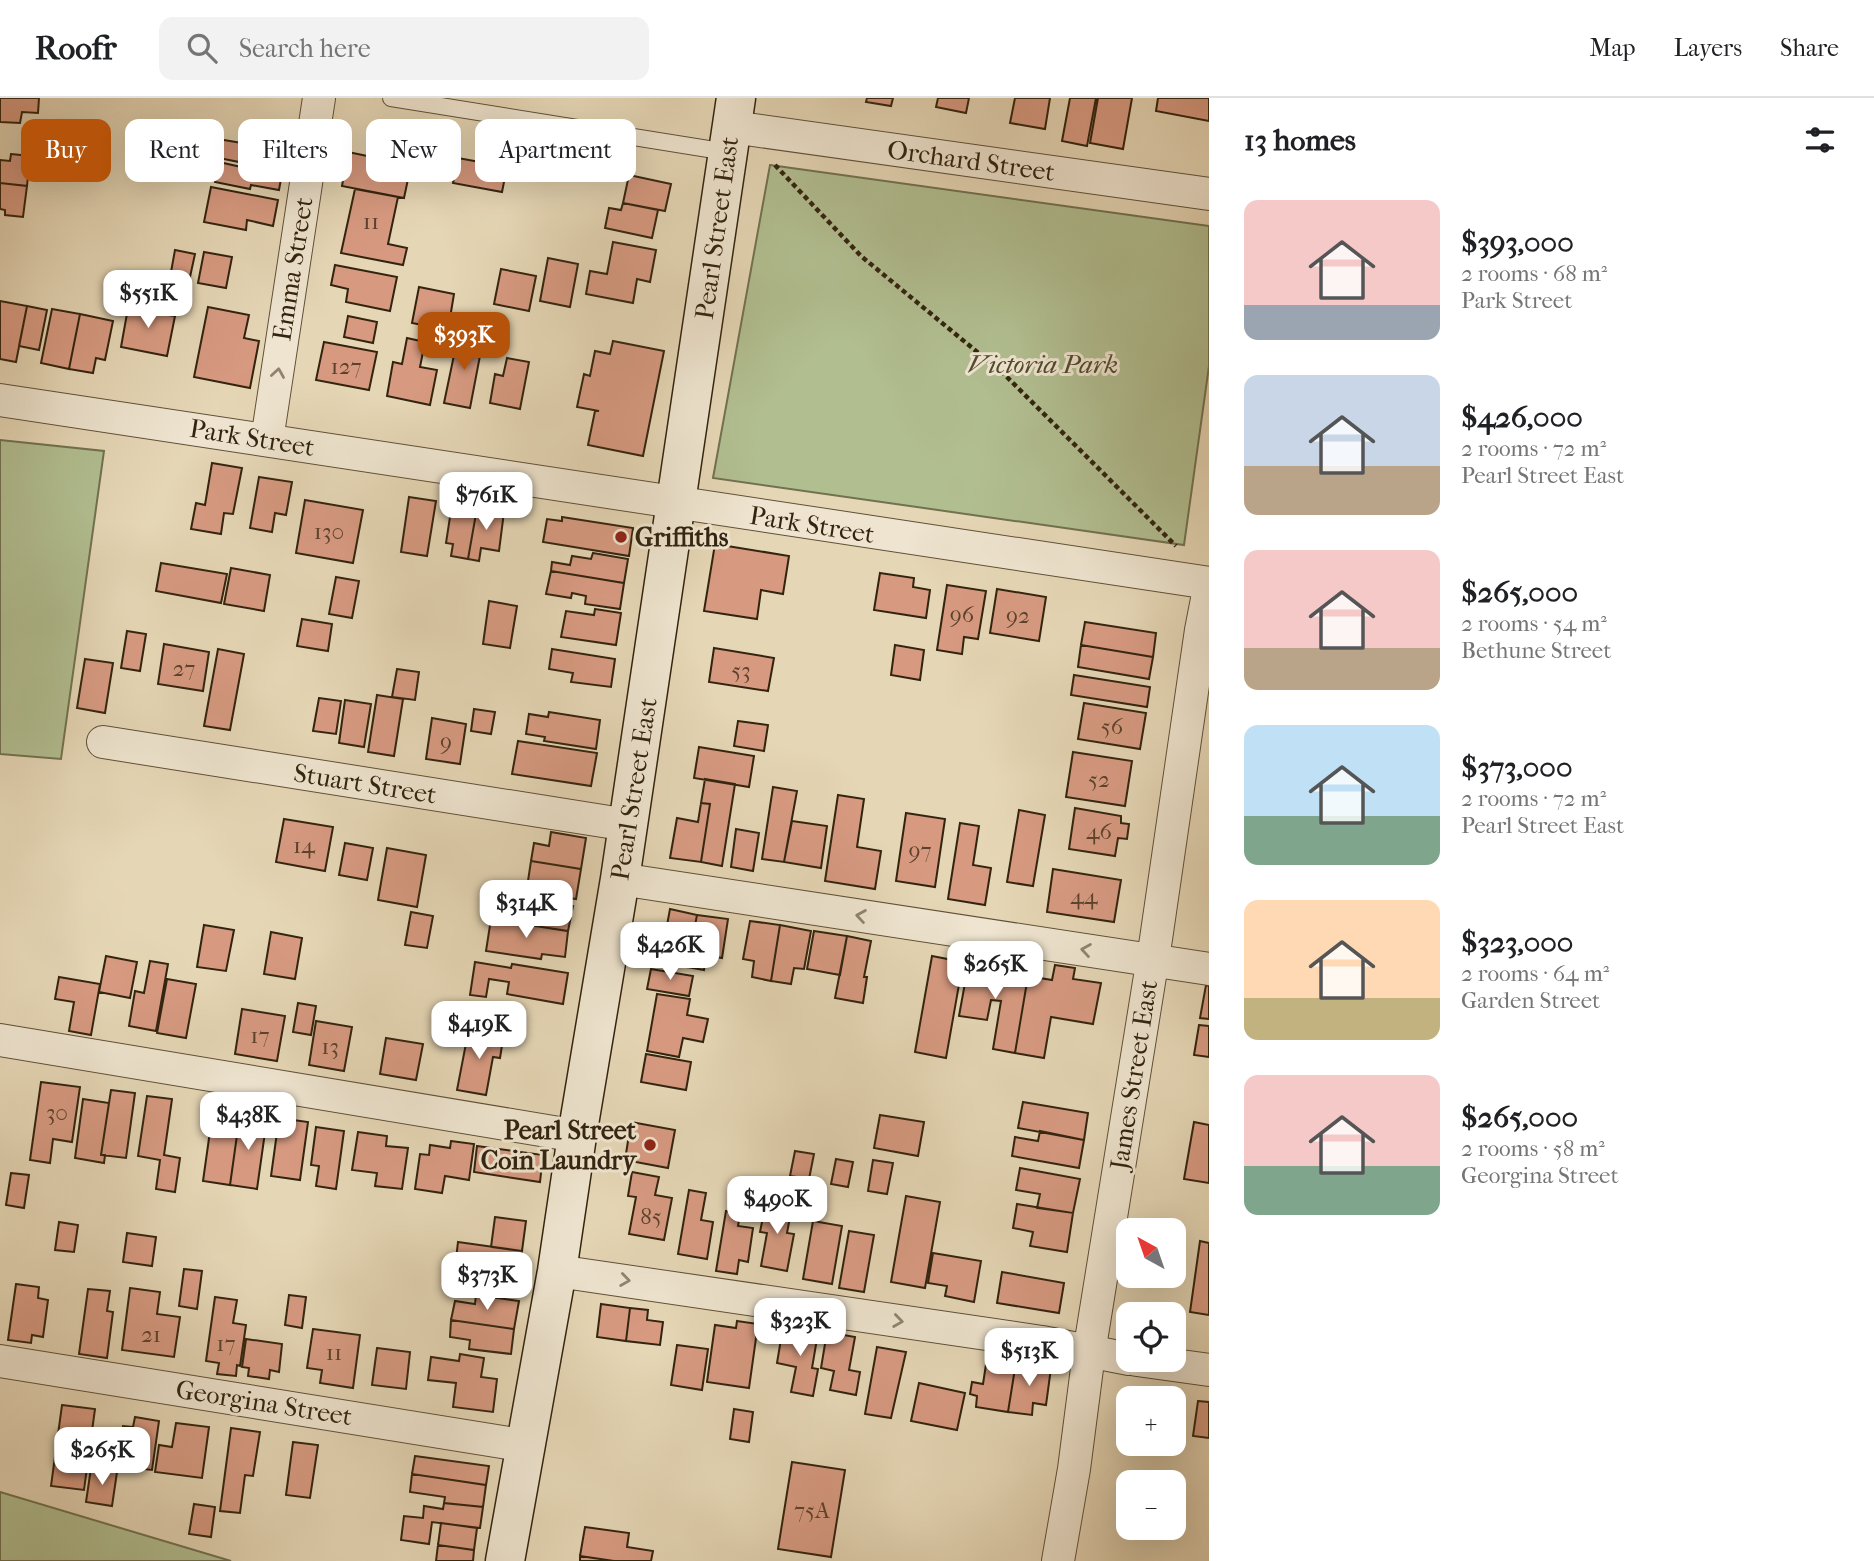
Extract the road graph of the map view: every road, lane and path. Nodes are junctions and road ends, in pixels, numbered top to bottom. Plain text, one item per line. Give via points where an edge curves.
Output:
1 (319, 98) edge
2 (391, 98) edge
3 (732, 126) edge
4 (769, 158) dead end
5 (1209, 194) edge
6 (0, 400) edge
7 (267, 440) junction
8 (678, 504) junction
9 (1180, 550) dead end
10 (1209, 583) edge
11 (1209, 589) edge
12 (103, 742) dead end
13 (628, 825) junction
14 (620, 878) junction
15 (1153, 961) junction
16 (1209, 970) edge
17 (0, 1040) edge
18 (576, 1136) junction
19 (557, 1271) junction
20 (1089, 1353) junction
21 (1116, 1357) edge
22 (0, 1361) edge
23 (1186, 1367) edge
24 (1209, 1370) edge
25 (527, 1446) junction
26 (505, 1561) edge
27 (1058, 1561) edge

7 -> 1 street, Emma Street
2 - 3 lane
3 - 5 street, Orchard Street
3 - 8 street, Pearl Street East
4 - 9 path via 861,256 1005,375
6 - 7 street, Park Street
7 - 8 street, Park Street
8 - 10 street, Park Street
8 - 13 street, Pearl Street East
11 - 15 street, James Street East
12 - 13 street, Stuart Street
13 - 14 street, Pearl Street East
15 -> 14 street
14 - 18 street, Pearl Street East
15 - 16 street
15 - 20 street, James Street East
17 - 18 street
18 - 19 street, Pearl Street East
19 -> 20 street via 1029,1340
19 - 25 street, Pearl Street East
20 - 21 street
20 - 27 street, James Street East
22 - 25 street, Georgina Street
23 - 24 street
25 - 26 street, Pearl Street East

